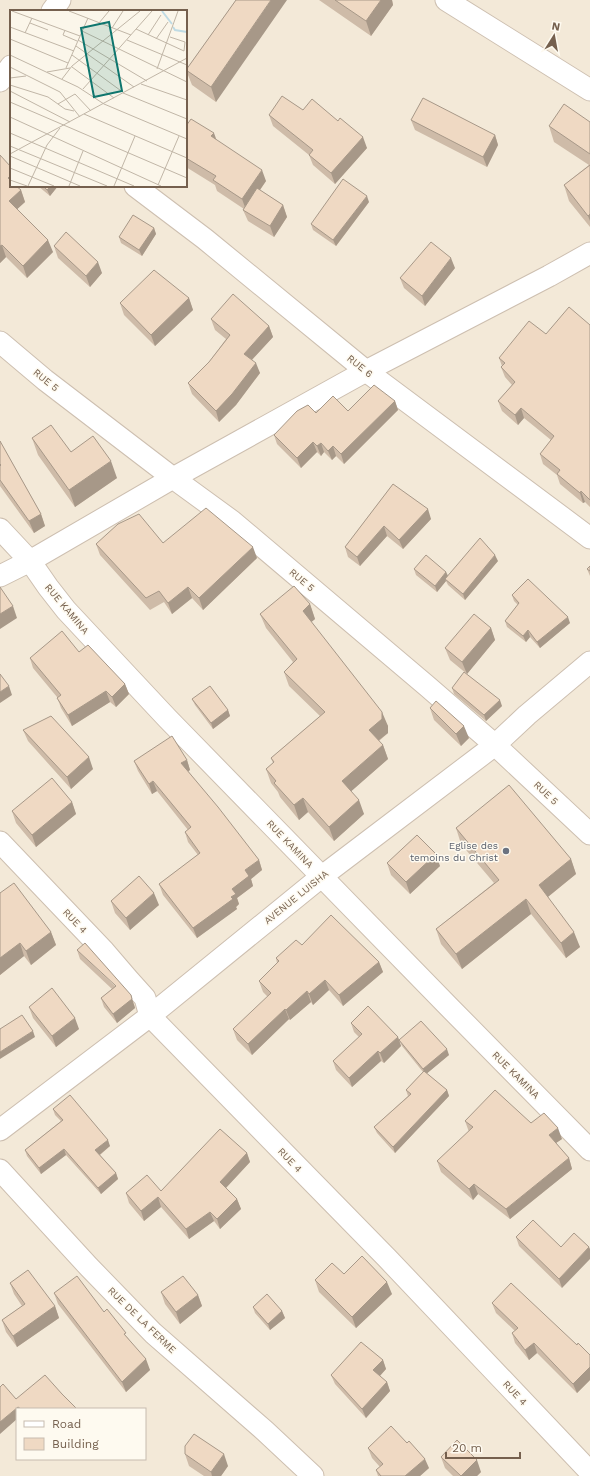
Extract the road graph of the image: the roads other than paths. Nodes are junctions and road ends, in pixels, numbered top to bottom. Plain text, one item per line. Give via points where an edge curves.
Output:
1 (60, 0) edge
2 (446, 0) edge
3 (53, 10) edge
4 (10, 67) edge
5 (0, 82) edge
6 (10, 90) edge
7 (590, 90) edge
8 (136, 187) edge
9 (590, 253) edge
10 (0, 342) edge
11 (366, 372) junction
12 (173, 478) junction
13 (0, 529) edge
14 (590, 538) edge
15 (30, 561) junction
16 (0, 576) edge
17 (590, 662) edge
18 (495, 745) junction
19 (590, 834) edge
20 (0, 842) edge
21 (321, 876) junction
22 (150, 1016) junction
23 (0, 1130) edge
24 (590, 1150) edge
25 (0, 1170) edge
26 (590, 1472) edge
27 (313, 1476) edge

1 - 3 street
2 - 7 street
4 - 5 street
5 - 6 street
8 - 11 street, RUE 6 via 205,239
9 - 11 street
10 - 12 street, RUE 5 via 45,380
11 - 12 street
11 - 14 street, RUE 6
12 - 15 street
12 - 18 street, RUE 5 via 238,526
13 - 15 street, RUE KAMINA
15 - 16 street
15 - 21 street, RUE KAMINA via 72,616
17 - 18 street, AVENUE LUISHA
18 - 19 street, RUE 5
18 - 21 street, AVENUE LUISHA
20 - 22 street, RUE 4 via 145,998
21 - 22 street, AVENUE LUISHA
21 - 24 street, RUE KAMINA
22 - 23 street, AVENUE LUISHA
22 - 26 street, RUE 4
25 - 27 street, RUE DE LA FERME via 153,1333

